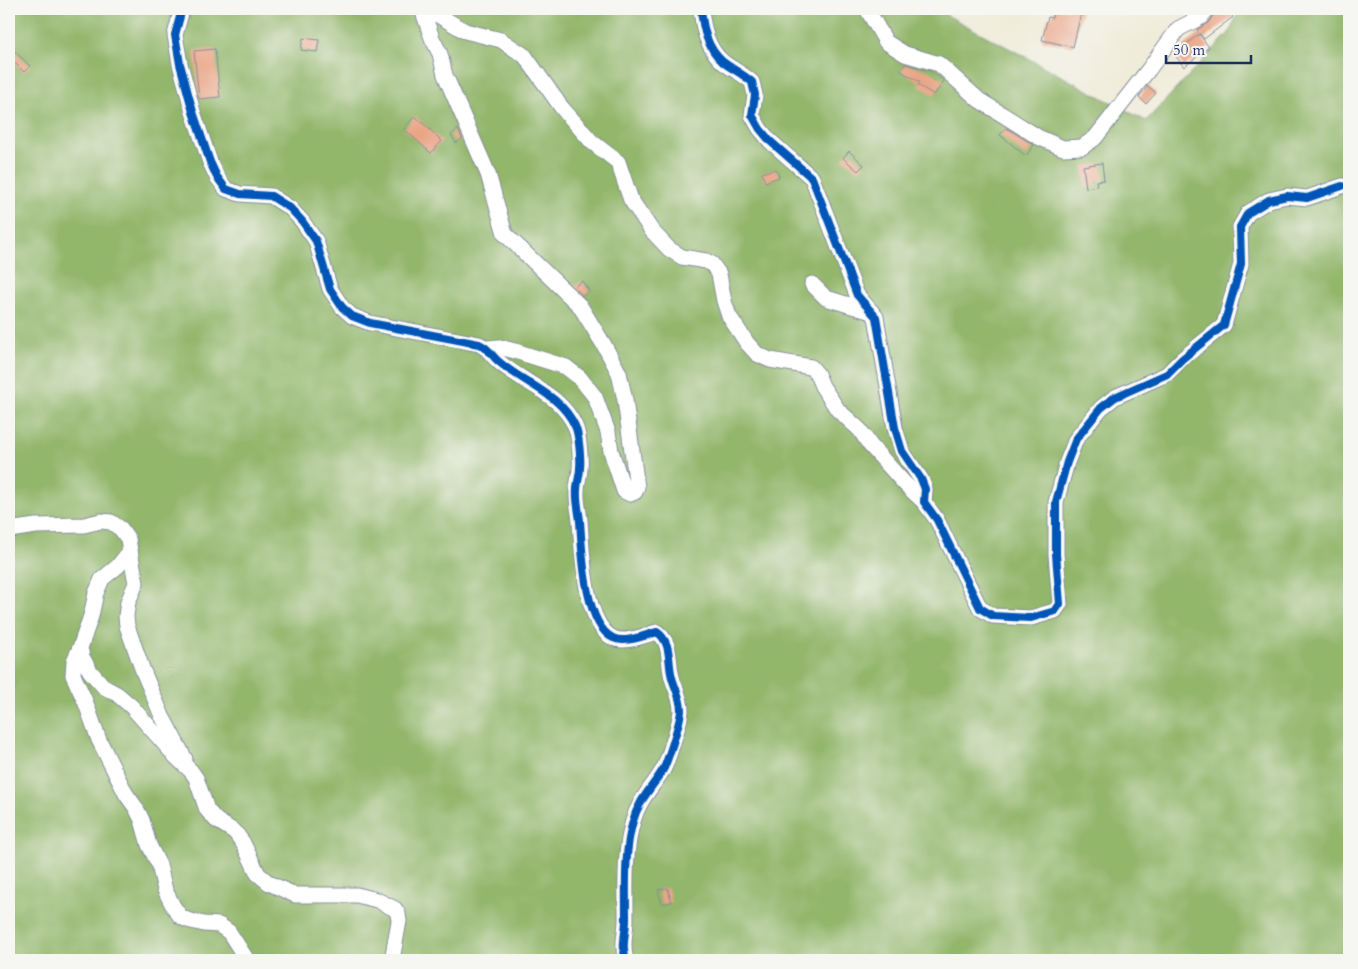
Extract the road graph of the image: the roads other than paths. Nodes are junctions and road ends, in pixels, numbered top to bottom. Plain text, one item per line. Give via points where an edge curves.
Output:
1 (182, 9) edge
2 (422, 9) edge
3 (701, 9) edge
4 (867, 9) edge
5 (1206, 9) edge
6 (1342, 186) dead end
7 (812, 284) dead end
8 (872, 312) junction
9 (488, 348) junction
10 (924, 502) junction
11 (9, 530) edge
12 (130, 551) junction
13 (80, 648) junction
14 (192, 771) junction
15 (247, 960) edge
16 (392, 960) edge
17 (626, 960) edge

1 - 9 street via 175,35 180,64 192,112 210,162 226,189 240,194 271,196 290,208 316,241 330,289 352,316 370,323
2 - 9 street via 488,174 505,234 580,306 619,374 628,419 635,492 624,491 595,397 580,378 566,367 499,347
2 - 10 street via 465,31 501,40 525,56 562,108 592,142 618,162 632,200 652,232 669,249 682,256 712,264 719,274 729,316 747,343 757,354 770,360 811,367 838,410
3 - 8 street via 704,32 713,52 752,82 755,94 752,115 760,129 812,178 858,295
4 - 5 street via 886,42 905,54 940,64 979,100 1038,138 1063,148 1082,147 1095,138 1178,28 1202,17
6 - 10 street via 1307,198 1287,196 1269,200 1248,213 1240,227 1241,264 1224,325 1167,374 1115,397 1101,408 1076,438 1056,502 1060,604 1055,611 1031,618 993,616 980,608 937,520
7 - 8 street via 826,298
8 - 10 street via 876,317 895,428 902,451 925,489
9 - 17 street via 496,360 519,378 565,407 576,428 580,467 576,491 580,546 594,616 614,639 630,639 657,632 663,636 680,698 681,711 664,768 641,801 633,821 627,861 623,942
11 - 12 street via 110,522 128,539
12 - 13 street via 102,579
12 - 14 street via 136,583 128,602 127,626 162,716
13 - 14 street via 90,671 104,687 131,706
13 - 15 street via 74,661 73,675 99,740 142,820 173,906 187,920 219,925 229,932
14 - 16 street via 207,810 235,832 258,874 269,883 295,895 357,895 395,909 398,921

